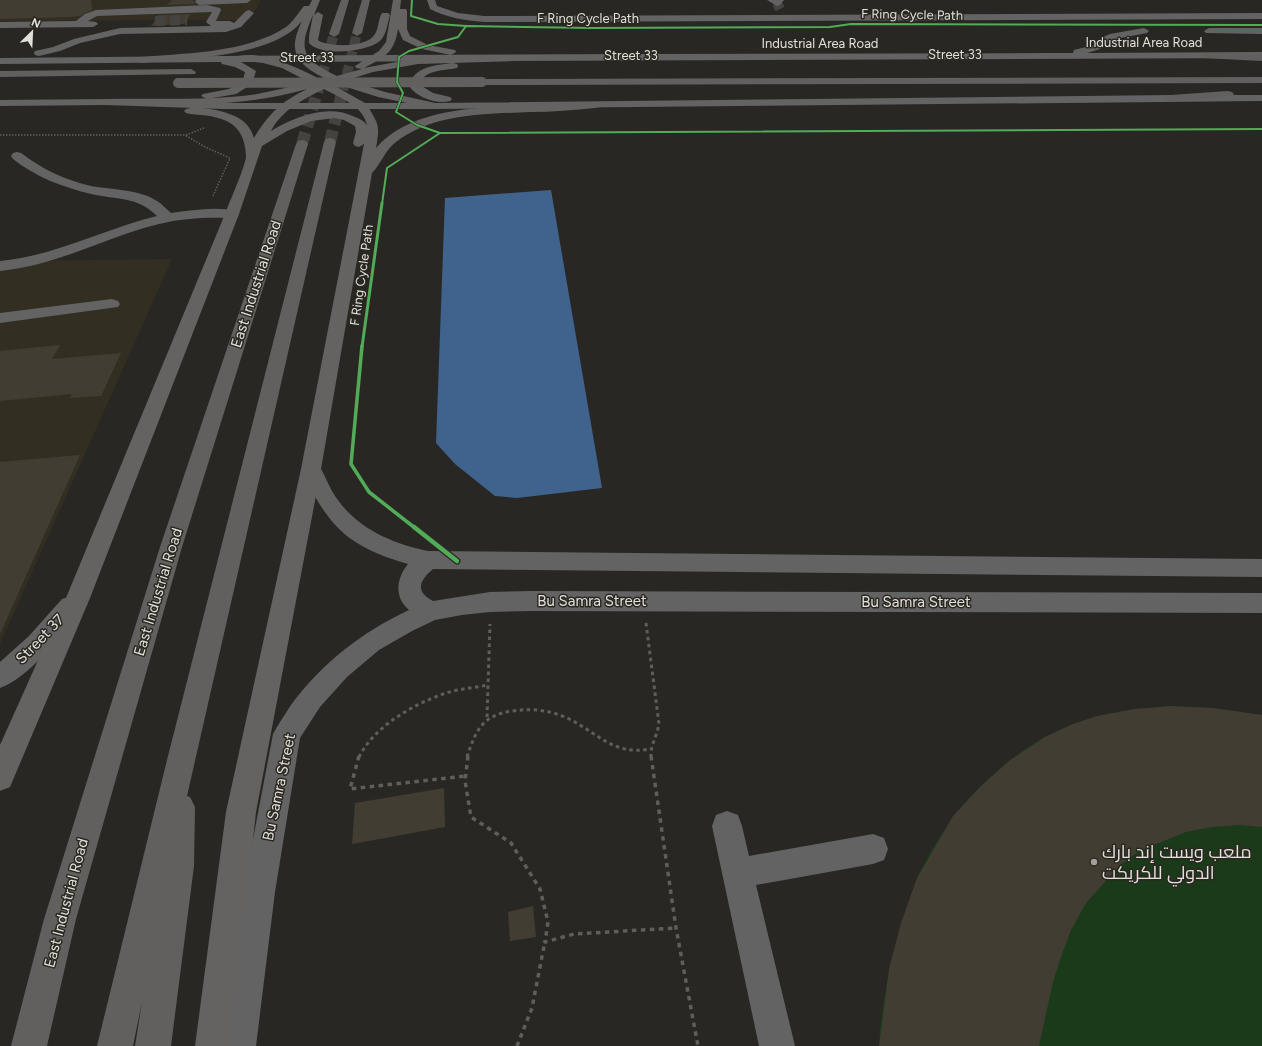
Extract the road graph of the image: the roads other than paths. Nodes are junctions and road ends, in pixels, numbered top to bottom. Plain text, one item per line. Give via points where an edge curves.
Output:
1 (246, 0) edge
2 (316, 0) edge
3 (345, 0) edge
4 (366, 0) edge
5 (394, 0) edge
6 (397, 0) edge
7 (400, 0) edge
8 (431, 0) edge
9 (771, 0) edge
10 (780, 0) edge
11 (127, 3) dead end
12 (249, 13) dead end
13 (1262, 16) edge
14 (213, 18) junction
15 (819, 18) junction
16 (200, 19) tunnel mouth
17 (155, 21) tunnel mouth
18 (104, 23) junction
19 (241, 23) junction
20 (79, 24) junction
21 (0, 25) edge
22 (1144, 32) junction
23 (1262, 32) edge
24 (357, 33) tunnel mouth
25 (241, 34) dead end
26 (334, 34) tunnel mouth
27 (77, 41) junction
28 (138, 43) dead end
29 (128, 51) dead end
30 (1044, 56) junction
31 (1206, 56) joint
32 (377, 57) junction
33 (1262, 57) edge
34 (0, 58) edge
35 (242, 58) junction
36 (304, 58) junction
37 (514, 58) junction
38 (182, 59) junction
39 (117, 60) junction
40 (141, 60) junction
41 (0, 61) edge
42 (1230, 67) dead end
43 (1262, 67) edge
44 (469, 70) dead end
45 (195, 72) dead end
46 (223, 72) dead end
47 (0, 74) edge
48 (335, 78) junction
49 (1262, 80) edge
50 (174, 83) dead end
51 (320, 83) junction
52 (1262, 93) edge
53 (1171, 98) junction
54 (1262, 98) edge
55 (106, 102) junction
56 (0, 103) edge
57 (662, 104) junction
58 (361, 105) junction
59 (595, 105) junction
60 (286, 106) junction
61 (436, 106) junction
62 (330, 142) tunnel mouth
63 (302, 144) tunnel mouth
64 (254, 152) junction
65 (17, 156) dead end
66 (365, 174) junction
67 (232, 214) junction
68 (167, 217) junction
69 (341, 230) dead end
70 (3, 269) edge
71 (330, 298) dead end
72 (112, 304) dead end
73 (0, 318) edge
74 (334, 343) junction
75 (311, 469) junction
76 (428, 560) junction
77 (1262, 568) edge
78 (78, 598) junction
79 (1262, 603) edge
80 (431, 611) junction
81 (0, 677) edge
82 (181, 760) junction
83 (0, 777) edge
84 (727, 826) dead end
85 (873, 849) dead end
86 (738, 873) junction
87 (60, 919) junction
88 (13, 1046) edge
89 (29, 1046) edge
90 (115, 1046) edge
91 (152, 1046) edge
92 (213, 1046) edge
93 (238, 1046) edge
94 (777, 1046) edge

1 - 11 street via 131,5
2 - 5 main road via 318,20 313,36 314,43 339,48 362,45 377,38 387,10
2 - 36 main road via 299,42 300,52
2 - 40 main road via 292,27 270,39 214,52
3 - 26 highway
4 - 24 highway
6 - 32 main road via 391,42
7 - 37 main road via 403,10 402,29 406,38 425,47 446,52
8 - 15 street via 433,7 471,18
9 - 10 street via 777,3
12 - 19 street
13 - 15 street
14 - 16 street
14 - 19 street via 211,23 214,24
14 - 20 street via 217,10 207,8 96,13
15 - 22 street via 896,31
17 - 18 street
18 - 20 street
18 - 27 street
19 - 27 street via 218,29 120,31
20 - 21 street
22 - 23 street, Industrial Area Road
22 - 30 street via 1113,36 1097,47 1083,52
25 - 28 street via 161,33 148,36
27 - 34 street via 44,52
27 - 39 street via 77,50
29 - 39 street
30 - 31 street, Industrial Area Road
30 - 37 street, Industrial Area Road
31 - 33 highway
32 - 36 street, Street 33
32 - 37 street, Industrial Area Road
32 - 48 main road
35 - 36 street, Street 33
35 - 38 street, Street 33
35 - 51 main road via 286,66
36 - 48 main road
37 - 48 main road via 418,61
37 - 57 street via 435,69 418,76 414,86 418,91 428,95 470,102 618,100
38 - 40 street, Street 33
38 - 55 street via 238,64 251,71 250,76 248,82 240,88 225,94
39 - 40 street, Street 33
39 - 41 street, Street 33
42 - 43 highway
44 - 46 highway, Street 33
45 - 47 highway
48 - 51 main road
48 - 61 main road via 384,96
49 - 50 highway, Street 33, bridge
51 - 55 main road via 286,92 239,99
51 - 58 main road
51 - 60 main road
52 - 53 highway
53 - 54 street
53 - 57 street
55 - 56 street
55 - 60 street via 182,106
55 - 64 main road via 203,112 231,119 240,124 245,131
57 - 59 street
58 - 60 street
58 - 61 street
58 - 66 main road via 372,123
59 - 61 street
59 - 66 main road via 473,111 435,119 405,131 391,140
60 - 64 main road via 270,120
62 - 82 highway
63 - 87 highway, East Industrial Road via 171,547
64 - 67 main road
64 - 69 main road via 282,128 303,119 340,117 360,124 362,132
65 - 68 street via 34,169 58,180 89,190 143,200 154,205
66 - 74 main road
67 - 68 street via 205,213
67 - 78 main road
68 - 70 street via 134,226 57,255
71 - 74 main road
72 - 73 street
74 - 75 main road
75 - 76 street via 325,499 357,532 375,544 402,555
75 - 92 main road via 241,812
76 - 77 street
76 - 80 street via 418,567 411,577 409,588 412,598 420,606
78 - 81 street, Street 37 via 51,630
78 - 83 main road
79 - 80 street, Bu Samra Street via 490,602
80 - 93 street, Bu Samra Street via 370,643 338,669 311,699 287,734 258,892
82 - 90 highway
82 - 91 highway via 179,866
84 - 86 street
85 - 86 street
86 - 94 street
87 - 88 highway
87 - 89 highway, East Industrial Road

